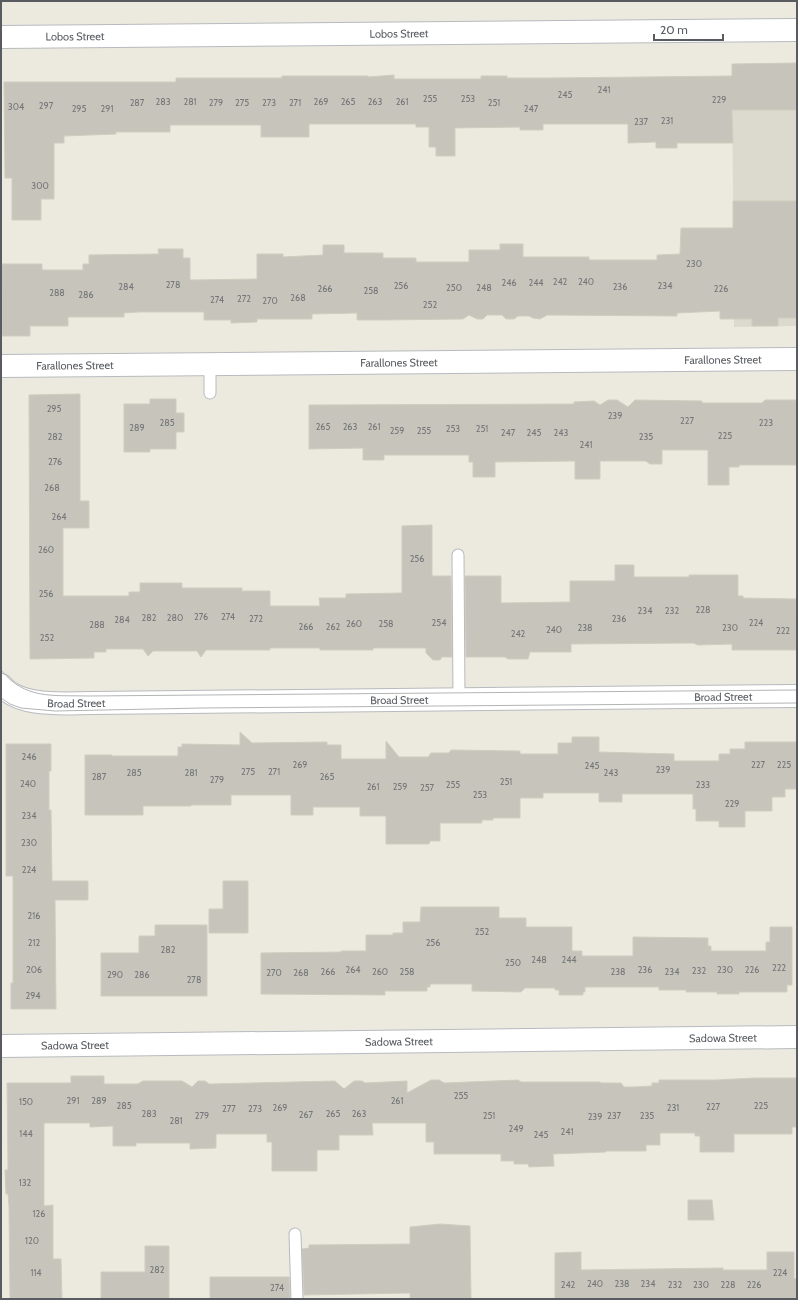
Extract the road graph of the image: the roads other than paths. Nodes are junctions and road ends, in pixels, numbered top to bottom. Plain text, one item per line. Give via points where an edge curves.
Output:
1 (797, 30) edge
2 (1, 37) edge
3 (797, 359) edge
4 (210, 364) junction
5 (1, 366) edge
6 (210, 393) dead end
7 (458, 555) dead end
8 (2, 690) edge
9 (797, 696) edge
10 (459, 699) junction
11 (797, 1037) edge
12 (1, 1046) edge
13 (295, 1234) dead end
14 (297, 1299) edge

1 - 2 street, Lobos Street
3 - 4 street, Farallones Street
4 - 5 street, Farallones Street
4 - 6 lane
7 - 10 lane
8 - 10 street, Broad Street via 27,700 44,703 92,704
9 - 10 street, Broad Street
11 - 12 street, Sadowa Street
13 - 14 lane

